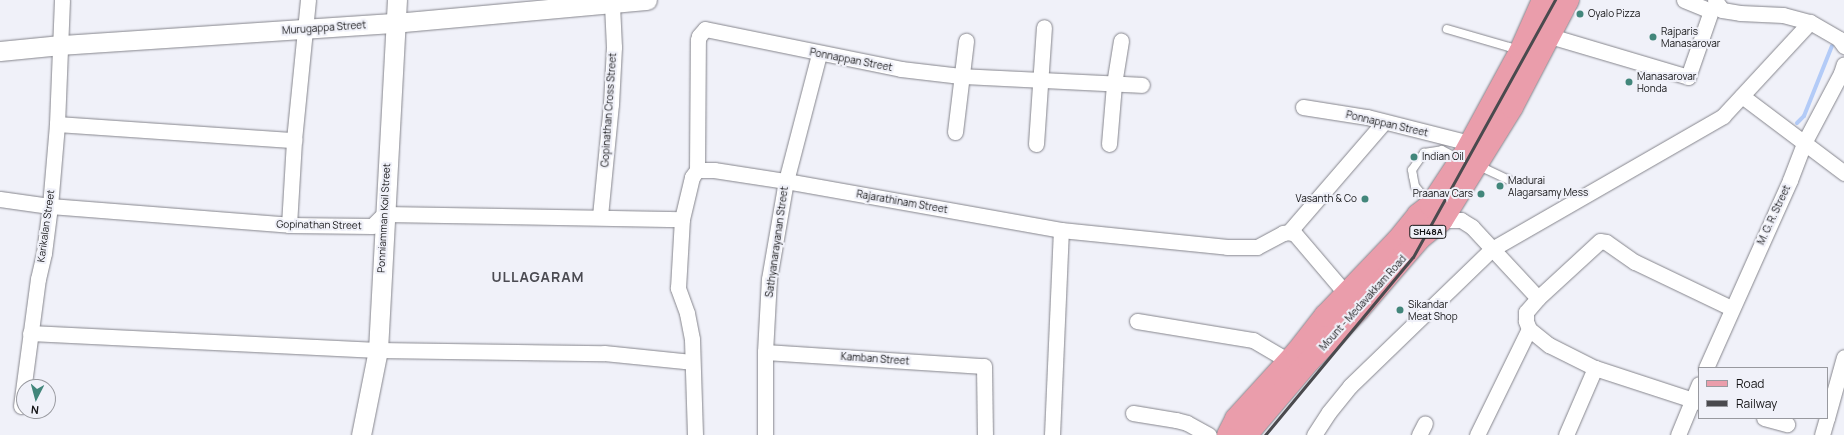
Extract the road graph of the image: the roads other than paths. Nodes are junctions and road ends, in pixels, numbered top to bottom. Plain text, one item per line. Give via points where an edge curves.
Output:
1 (62, 0) edge
2 (308, 0) edge
3 (397, 0) edge
4 (647, 0) edge
5 (1543, 0) edge
6 (1568, 0) edge
7 (1684, 0) edge
8 (1715, 0) edge
9 (612, 4) junction
10 (505, 7) edge
11 (1810, 22) junction
12 (394, 23) junction
13 (1044, 27) dead end
14 (306, 28) junction
15 (1448, 29) dead end
16 (1550, 36) junction
17 (966, 42) dead end
18 (1121, 42) dead end
19 (61, 45) junction
20 (1844, 46) edge
21 (0, 51) edge
22 (1520, 52) junction
23 (819, 54) junction
24 (1844, 64) edge
25 (961, 76) junction
26 (1040, 80) junction
27 (1114, 84) junction
28 (1142, 85) dead end
29 (1742, 96) junction
30 (1303, 108) dead end
31 (1384, 122) junction
32 (57, 124) junction
33 (955, 132) dead end
34 (294, 140) junction
35 (1804, 143) junction
36 (1036, 144) dead end
37 (1109, 144) dead end
38 (1470, 156) junction
39 (697, 170) junction
40 (1844, 173) edge
41 (1509, 180) dead end
42 (786, 181) junction
43 (0, 199) edge
44 (50, 206) junction
45 (1436, 213) junction
46 (384, 214) junction
47 (600, 216) junction
48 (682, 219) junction
49 (289, 225) junction
50 (1060, 230) junction
51 (1289, 232) junction
52 (1492, 249) junction
53 (1346, 294) junction
54 (1538, 298) junction
55 (1731, 308) junction
56 (1137, 321) dead end
57 (1529, 329) junction
58 (30, 333) junction
59 (378, 350) junction
60 (765, 352) junction
61 (1844, 357) edge
62 (1289, 361) junction
63 (692, 362) junction
64 (1706, 367) edge
65 (1595, 368) junction
66 (24, 379) edge
67 (1698, 390) edge
68 (1696, 401) edge
69 (1133, 413) dead end
70 (1828, 414) edge
71 (1768, 419) edge
72 (1827, 419) edge
73 (1787, 424) dead end
74 (361, 435) edge
75 (695, 435) edge
76 (765, 435) edge
77 (985, 435) edge
78 (1052, 435) edge
79 (1209, 435) edge
80 (1228, 435) edge
81 (1246, 435) edge
82 (1314, 435) edge
83 (1477, 435) edge
84 (1566, 435) edge
85 (1678, 435) edge
86 (1822, 435) edge

1 - 19 street, Karikalan Street
2 - 14 street
3 - 12 street, Ponniamman Koil Street
4 - 9 street, Murugappa Street
5 - 22 main road, Mount - Medavakkam Road / SH48A
6 - 16 main road, Mount - Medavakkam Road / SH48A
7 - 16 street via 1711,11 1688,77
8 - 11 street via 1722,10 1783,15
9 - 10 street, Murugappa Street
9 - 47 street, Gopinathan Cross Street via 614,47 611,104
10 - 12 street, Murugappa Street
11 - 20 street via 1839,39
11 - 29 street
12 - 14 street, Murugappa Street
12 - 46 street, Ponniamman Koil Street
13 - 26 street
14 - 19 street, Murugappa Street
14 - 34 street
15 - 22 lane
16 - 38 main road, Mount - Medavakkam Road / SH48A
17 - 25 street
18 - 27 street
19 - 21 street, Murugappa Street
19 - 32 street, Karikalan Street
22 - 38 main road, Mount - Medavakkam Road / SH48A
23 - 25 street, Ponnappan Street via 901,69
23 - 39 street, Ponnappan Street via 708,29 702,31 698,40
23 - 42 street, Sathyanarayanan Street
24 - 35 street, M. G. R. Street
25 - 26 street, Ponnappan Street
25 - 33 street
26 - 27 street, Ponnappan Street
26 - 36 street
27 - 28 street, Ponnappan Street
27 - 37 street
29 - 35 street
29 - 52 street via 1723,116
30 - 31 street, Ponnappan Street via 1367,117
31 - 38 street, Ponnappan Street
31 - 51 street
32 - 34 street
32 - 44 street, Karikalan Street
34 - 49 street
35 - 40 street
35 - 55 street, M. G. R. Street via 1790,180
38 - 41 lane
38 - 45 main road, Mount - Medavakkam Road / SH48A
38 - 45 lane via 1442,150 1424,153 1412,170 1415,186
39 - 42 street, Rajarathinam Street via 714,170
39 - 48 street via 692,177
42 - 50 street, Rajarathinam Street
42 - 60 street, Sathyanarayanan Street via 769,279
43 - 44 street, Gopinathan Street
44 - 49 street, Gopinathan Street
44 - 58 street, Karikalan Street
45 - 52 street via 1461,220 1472,227
45 - 53 main road, Mount - Medavakkam Road / SH48A via 1418,215 1398,240
45 - 81 main road, Mount - Medavakkam Road / SH48A via 1420,238
46 - 47 street
46 - 49 street, Gopinathan Street via 372,226
46 - 59 street, Ponniamman Koil Street
47 - 48 street
48 - 63 street via 678,288 692,339
50 - 51 street, Rajarathinam Street via 1246,248
50 - 78 street
51 - 53 street via 1295,234
52 - 54 street
52 - 82 street via 1350,386
53 - 62 main road, Mount - Medavakkam Road / SH48A
54 - 55 street via 1603,241 1635,262
54 - 57 street via 1526,312
55 - 64 street, M. G. R. Street
56 - 62 street via 1252,340
57 - 65 street via 1549,345
57 - 83 street
58 - 59 street
58 - 66 street, Karikalan Street
59 - 63 street via 604,353
59 - 74 street, Ponniamman Koil Street
60 - 76 street, Sathyanarayanan Street
60 - 77 street, Kamban Street via 984,366
61 - 70 street
62 - 80 main road, Mount - Medavakkam Road / SH48A via 1236,419
63 - 75 street
65 - 68 street
65 - 84 street
67 - 68 street
68 - 85 street
69 - 79 street via 1176,420
71 - 73 street
72 - 86 street

